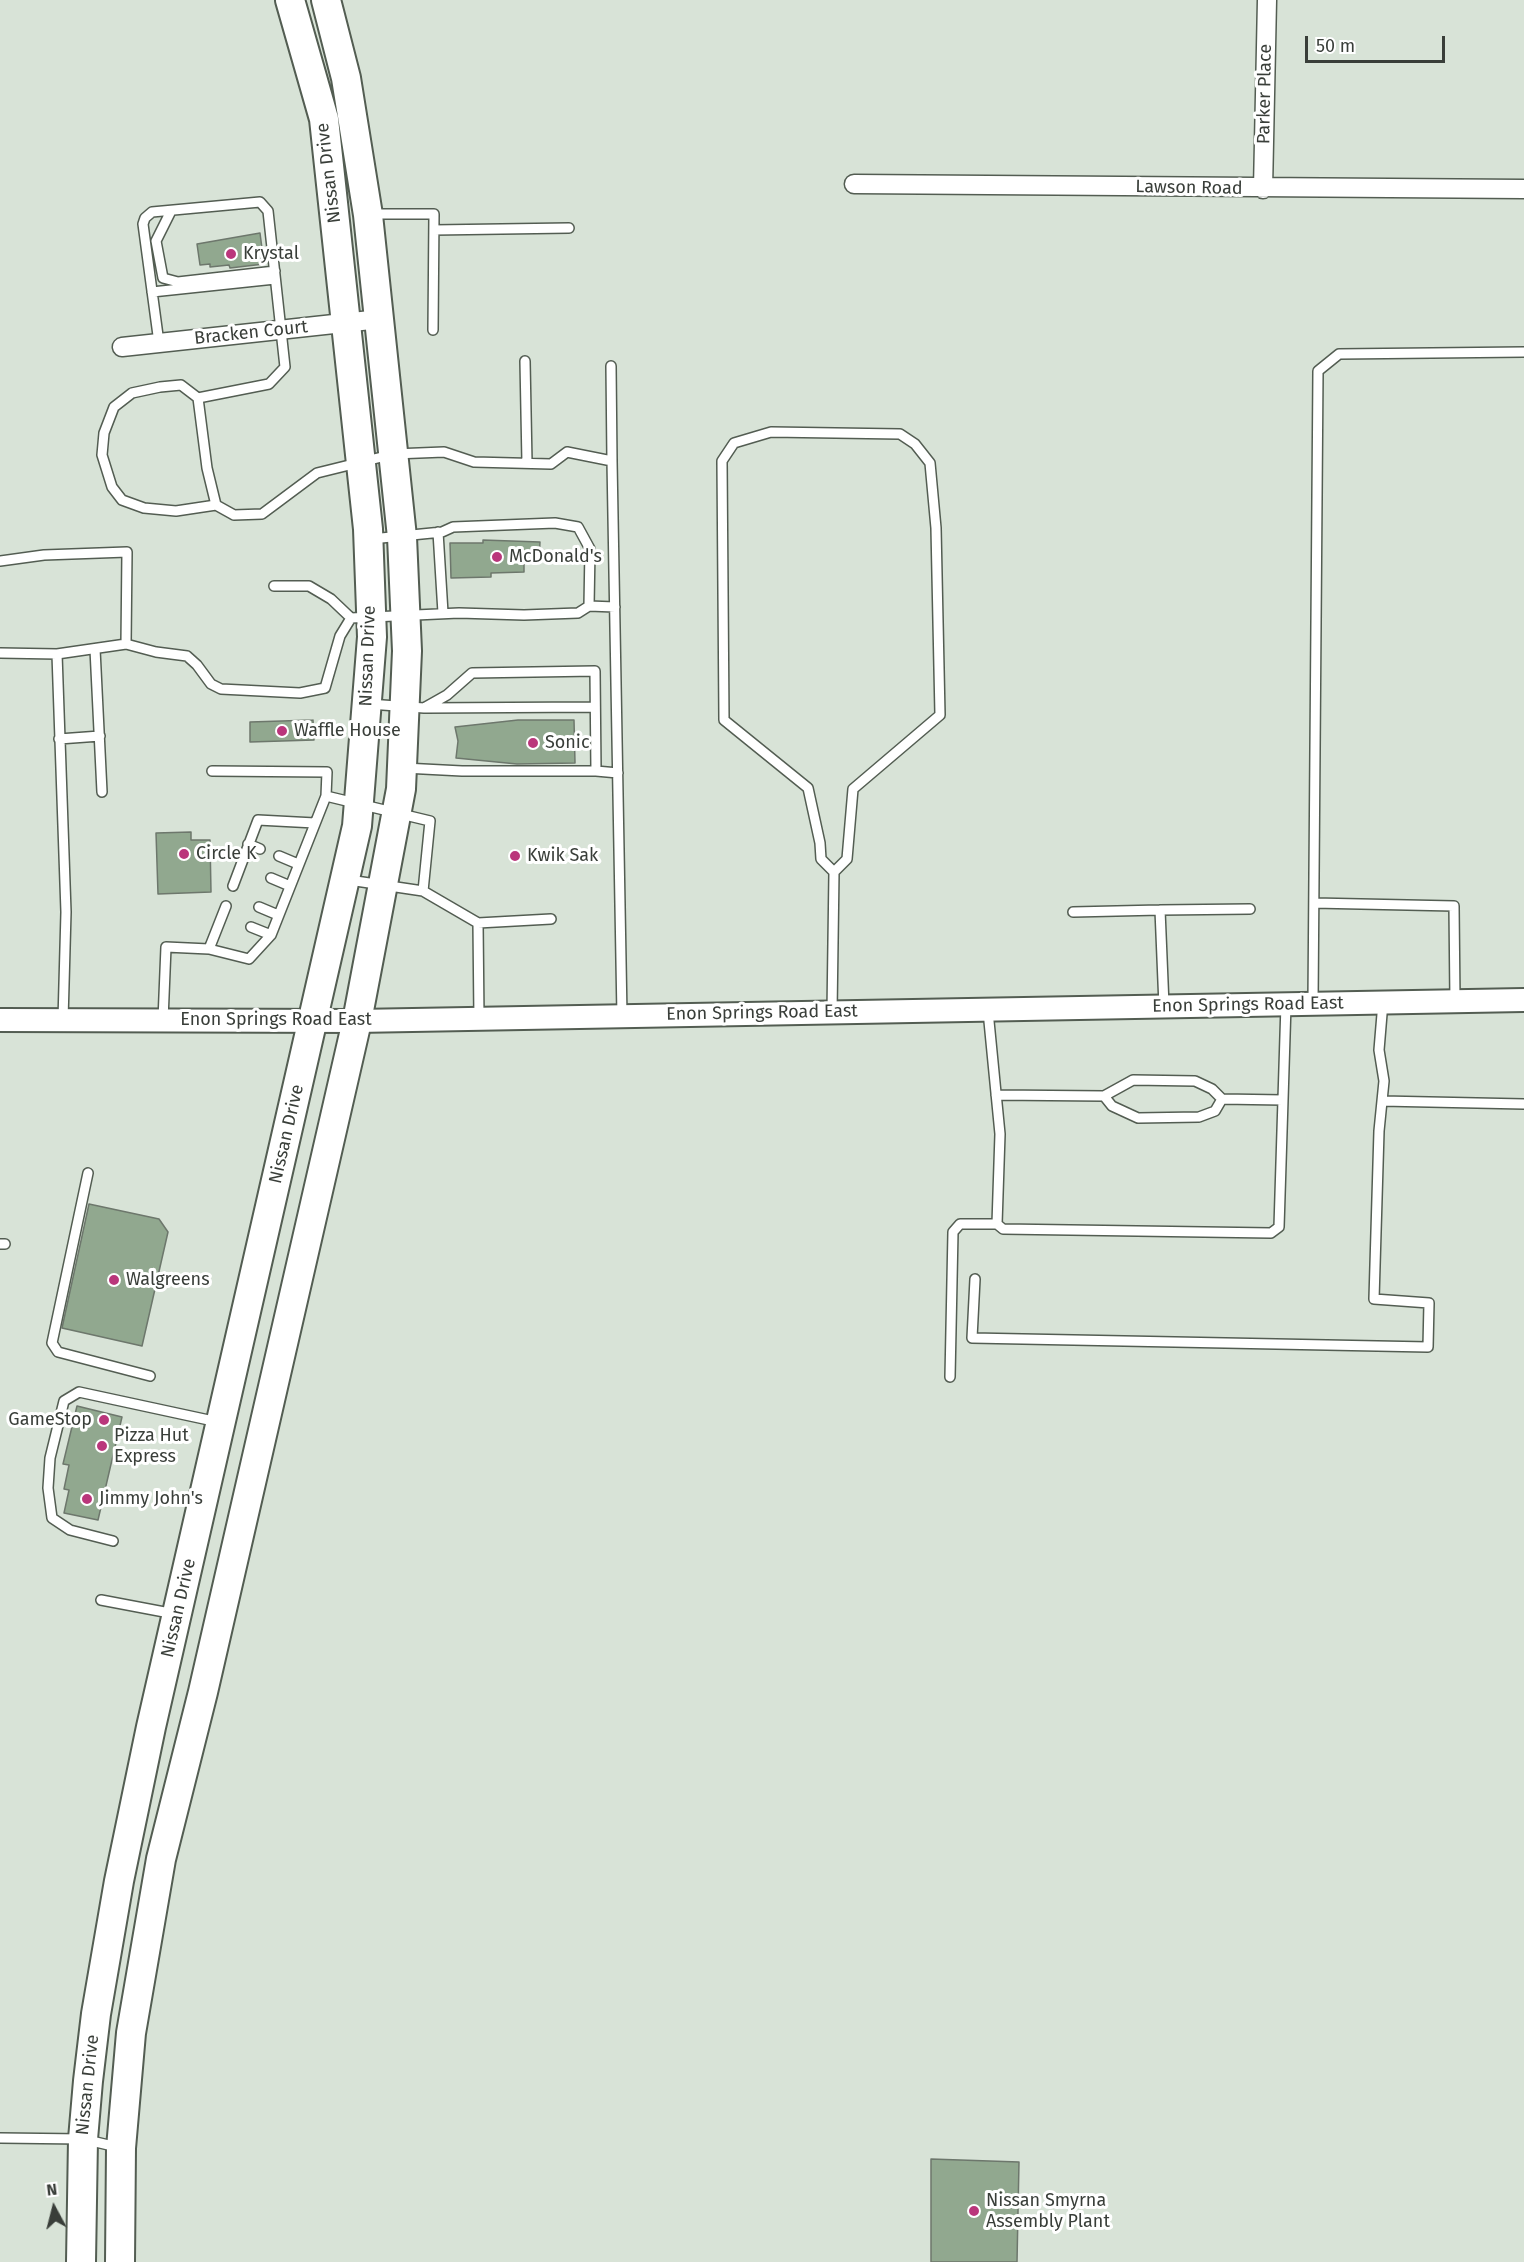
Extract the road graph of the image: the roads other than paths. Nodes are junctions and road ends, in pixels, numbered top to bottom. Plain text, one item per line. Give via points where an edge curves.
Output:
1 (290, 0) edge
2 (326, 0) edge
3 (1267, 0) edge
4 (854, 184) dead end
5 (1263, 189) junction
6 (1524, 189) edge
7 (171, 211) junction
8 (368, 214) junction
9 (569, 228) dead end
10 (434, 230) junction
11 (275, 275) junction
12 (152, 292) junction
13 (380, 320) junction
14 (346, 322) junction
15 (281, 330) junction
16 (434, 330) dead end
17 (159, 343) junction
18 (122, 348) dead end
19 (1524, 352) edge
20 (525, 362) dead end
21 (611, 366) dead end
22 (198, 398) junction
23 (394, 454) junction
24 (361, 461) junction
25 (612, 461) junction
26 (527, 463) junction
27 (216, 505) junction
28 (438, 532) junction
29 (402, 537) junction
30 (368, 539) junction
31 (0, 561) edge
32 (274, 586) dead end
33 (589, 606) junction
34 (615, 607) junction
35 (443, 613) junction
36 (405, 614) junction
37 (361, 617) junction
38 (126, 644) junction
39 (95, 649) junction
40 (0, 653) edge
41 (57, 654) junction
42 (616, 670) junction
43 (595, 671) junction
44 (367, 704) junction
45 (595, 707) junction
46 (414, 708) junction
47 (100, 736) junction
48 (59, 739) junction
49 (402, 768) junction
50 (212, 771) dead end
51 (596, 771) junction
52 (618, 772) junction
53 (102, 792) dead end
54 (326, 796) junction
55 (359, 806) junction
56 (396, 814) junction
57 (315, 824) junction
58 (248, 844) junction
59 (260, 849) dead end
60 (279, 856) dead end
61 (298, 864) junction
62 (241, 865) junction
63 (252, 870) dead end
64 (834, 872) junction
65 (271, 878) dead end
66 (345, 879) junction
67 (233, 886) dead end
68 (290, 886) junction
69 (382, 887) junction
70 (423, 891) junction
71 (1314, 903) junction
72 (226, 906) dead end
73 (259, 907) dead end
74 (1250, 909) dead end
75 (1161, 910) junction
76 (1073, 912) dead end
77 (278, 915) junction
78 (551, 919) dead end
79 (478, 922) junction
80 (251, 927) dead end
81 (271, 935) junction
82 (209, 949) junction
83 (1524, 1000) edge
84 (1455, 1001) junction
85 (1383, 1002) junction
86 (1312, 1003) junction
87 (1286, 1004) junction
88 (1164, 1006) junction
89 (988, 1009) junction
90 (832, 1012) junction
91 (622, 1016) junction
92 (479, 1019) junction
93 (0, 1020) edge
94 (63, 1020) junction
95 (163, 1020) junction
96 (313, 1020) junction
97 (357, 1021) junction
98 (996, 1095) junction
99 (1104, 1096) junction
100 (1222, 1099) junction
101 (1282, 1100) junction
102 (1382, 1101) junction
103 (1524, 1104) edge
104 (88, 1173) dead end
105 (997, 1224) junction
106 (975, 1279) dead end
107 (150, 1376) dead end
108 (950, 1377) dead end
109 (221, 1423) junction
110 (113, 1541) dead end
111 (101, 1600) dead end
112 (177, 1614) junction
113 (0, 2138) edge
114 (82, 2139) junction
115 (121, 2148) junction
116 (81, 2262) edge
117 (120, 2262) edge

1 - 14 main road, Nissan Drive via 324,119
2 - 8 main road, Nissan Drive via 346,78
3 - 5 street, Parker Place
4 - 5 street, Lawson Road
5 - 6 street, Lawson Road
7 - 11 lane via 260,202 268,211
7 - 11 lane via 156,241 163,278 178,282
7 - 12 lane via 152,212 143,224
8 - 10 lane via 434,214
8 - 13 main road, Nissan Drive
9 - 10 lane
10 - 16 lane
11 - 12 lane
11 - 15 lane
12 - 17 lane
13 - 14 street, Bracken Court
13 - 23 main road, Nissan Drive
14 - 15 street, Bracken Court
14 - 24 main road, Nissan Drive
15 - 17 street, Bracken Court
15 - 22 lane via 285,367 269,384
17 - 18 street, Bracken Court
19 - 71 lane via 1339,354 1318,371
20 - 26 lane
21 - 25 lane
22 - 27 lane
22 - 27 lane via 181,385 132,393 114,407 104,433 102,455 111,487 122,500 144,508 176,511
23 - 24 lane
23 - 26 lane via 444,452 474,462
23 - 29 main road, Nissan Drive
24 - 27 lane via 317,473 262,514 234,515
24 - 30 main road, Nissan Drive
25 - 26 lane via 567,452 551,464
25 - 34 lane
28 - 29 lane
28 - 33 lane via 487,525 555,523 578,527 590,549
28 - 35 lane
29 - 30 lane
29 - 36 main road, Nissan Drive
30 - 37 main road, Nissan Drive
31 - 38 lane via 127,552
32 - 37 lane via 309,586
33 - 34 lane
33 - 35 lane via 578,614
34 - 42 lane
35 - 36 lane
36 - 37 lane
36 - 46 main road, Nissan Drive
37 - 38 lane via 340,636 325,688 300,693 221,689 211,684 187,656
37 - 44 main road, Nissan Drive
38 - 39 lane
39 - 41 lane
39 - 47 lane
40 - 41 lane
41 - 48 lane
42 - 43 lane
42 - 52 lane
43 - 45 lane
43 - 46 lane via 472,673 447,695
44 - 46 lane
44 - 55 main road, Nissan Drive
45 - 46 lane
45 - 51 lane
46 - 49 main road, Nissan Drive
47 - 48 lane
47 - 53 lane
48 - 94 lane via 66,912
49 - 51 lane
49 - 56 main road, Nissan Drive
50 - 54 lane via 327,772
51 - 52 lane
52 - 91 lane
54 - 55 lane
54 - 57 lane
55 - 56 lane
55 - 66 main road, Nissan Drive
56 - 69 main road, Nissan Drive
56 - 70 lane via 430,821
57 - 58 lane via 258,820
57 - 61 lane
58 - 59 lane
58 - 62 lane
60 - 61 lane
61 - 68 lane
62 - 63 lane
62 - 67 lane
64 - 64 lane via 821,859 808,788 724,720 722,461 734,443 771,432 900,434 915,444 930,464 936,528 940,715 853,789 848,859
64 - 90 lane
65 - 68 lane
66 - 69 lane
66 - 96 main road, Nissan Drive
68 - 77 lane
69 - 70 lane
69 - 97 main road, Nissan Drive
70 - 79 lane
71 - 84 lane via 1454,906
71 - 86 lane
72 - 82 lane via 227,918
73 - 77 lane
74 - 75 lane
75 - 76 lane
75 - 88 lane
77 - 81 lane
78 - 79 lane
79 - 92 lane
80 - 81 lane
81 - 82 lane via 249,959
82 - 95 lane via 166,947
83 - 84 street, Enon Springs Road East
84 - 85 street, Enon Springs Road East
85 - 86 street, Enon Springs Road East
85 - 102 lane via 1379,1050 1384,1081
86 - 87 street, Enon Springs Road East
87 - 88 street, Enon Springs Road East
87 - 101 lane
88 - 89 street, Enon Springs Road East
89 - 90 street, Enon Springs Road East
89 - 98 lane
90 - 91 street, Enon Springs Road East
91 - 92 street, Enon Springs Road East
92 - 97 street, Enon Springs Road East
93 - 94 street, Enon Springs Road East
94 - 95 street, Enon Springs Road East
95 - 96 street, Enon Springs Road East
96 - 97 street, Enon Springs Road East
96 - 109 main road, Nissan Drive
97 - 115 main road, Nissan Drive via 161,1859 131,2033
98 - 99 lane
98 - 105 lane
99 - 100 lane via 1133,1080 1195,1081
99 - 100 lane via 1117,1110 1146,1118 1199,1117 1215,1111
100 - 101 lane
101 - 105 lane via 1279,1227 1272,1233 1003,1229
102 - 103 lane
102 - 106 lane via 1374,1299 1429,1303 1428,1347 972,1338
104 - 107 lane via 52,1343 58,1352
105 - 108 lane via 960,1224 953,1232
109 - 110 lane via 87,1392 64,1401 50,1458 52,1518 70,1530
109 - 112 main road, Nissan Drive
111 - 112 lane
112 - 114 main road, Nissan Drive via 107,1944
113 - 114 lane
114 - 115 lane
114 - 116 main road, Nissan Drive
115 - 117 main road, Nissan Drive

